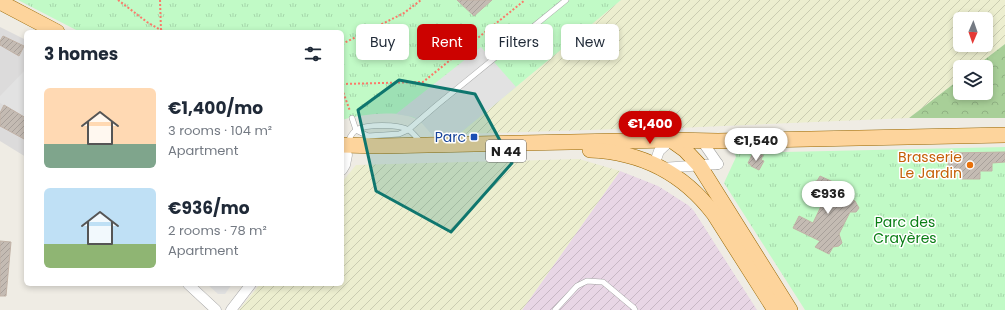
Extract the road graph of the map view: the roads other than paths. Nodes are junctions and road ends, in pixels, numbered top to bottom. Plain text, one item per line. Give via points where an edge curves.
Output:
1 (566, 0) edge
2 (0, 2) edge
3 (0, 14) edge
4 (31, 30) edge
5 (53, 30) edge
6 (352, 118) road end
7 (356, 130) junction
8 (408, 130) junction
9 (1005, 135) edge
10 (671, 140) junction
11 (702, 141) junction
12 (424, 145) junction
13 (354, 146) edge
14 (699, 165) junction
15 (658, 166) junction
16 (344, 167) edge
17 (190, 286) edge
18 (250, 286) edge
19 (216, 310) edge
20 (231, 310) edge
21 (555, 310) edge
22 (636, 310) edge
23 (775, 310) edge
24 (790, 310) edge

1 - 8 lane
2 - 5 main road
3 - 4 main road
6 - 7 lane
7 - 8 lane via 373,126 396,126
7 - 13 lane
7 - 13 lane
8 - 12 lane
8 - 13 lane
9 - 11 main road
10 - 11 main road
10 - 12 main road, N 44
10 - 14 main road
10 - 15 street via 659,151
11 - 14 street via 718,164
12 - 13 main road, N 44
13 - 15 main road, N 44 via 587,150 622,154
13 - 16 street
14 - 15 street
14 - 24 main road
15 - 23 main road, N 44 via 702,199
17 - 19 street
18 - 20 street
21 - 22 lane via 578,286 587,281 603,282

